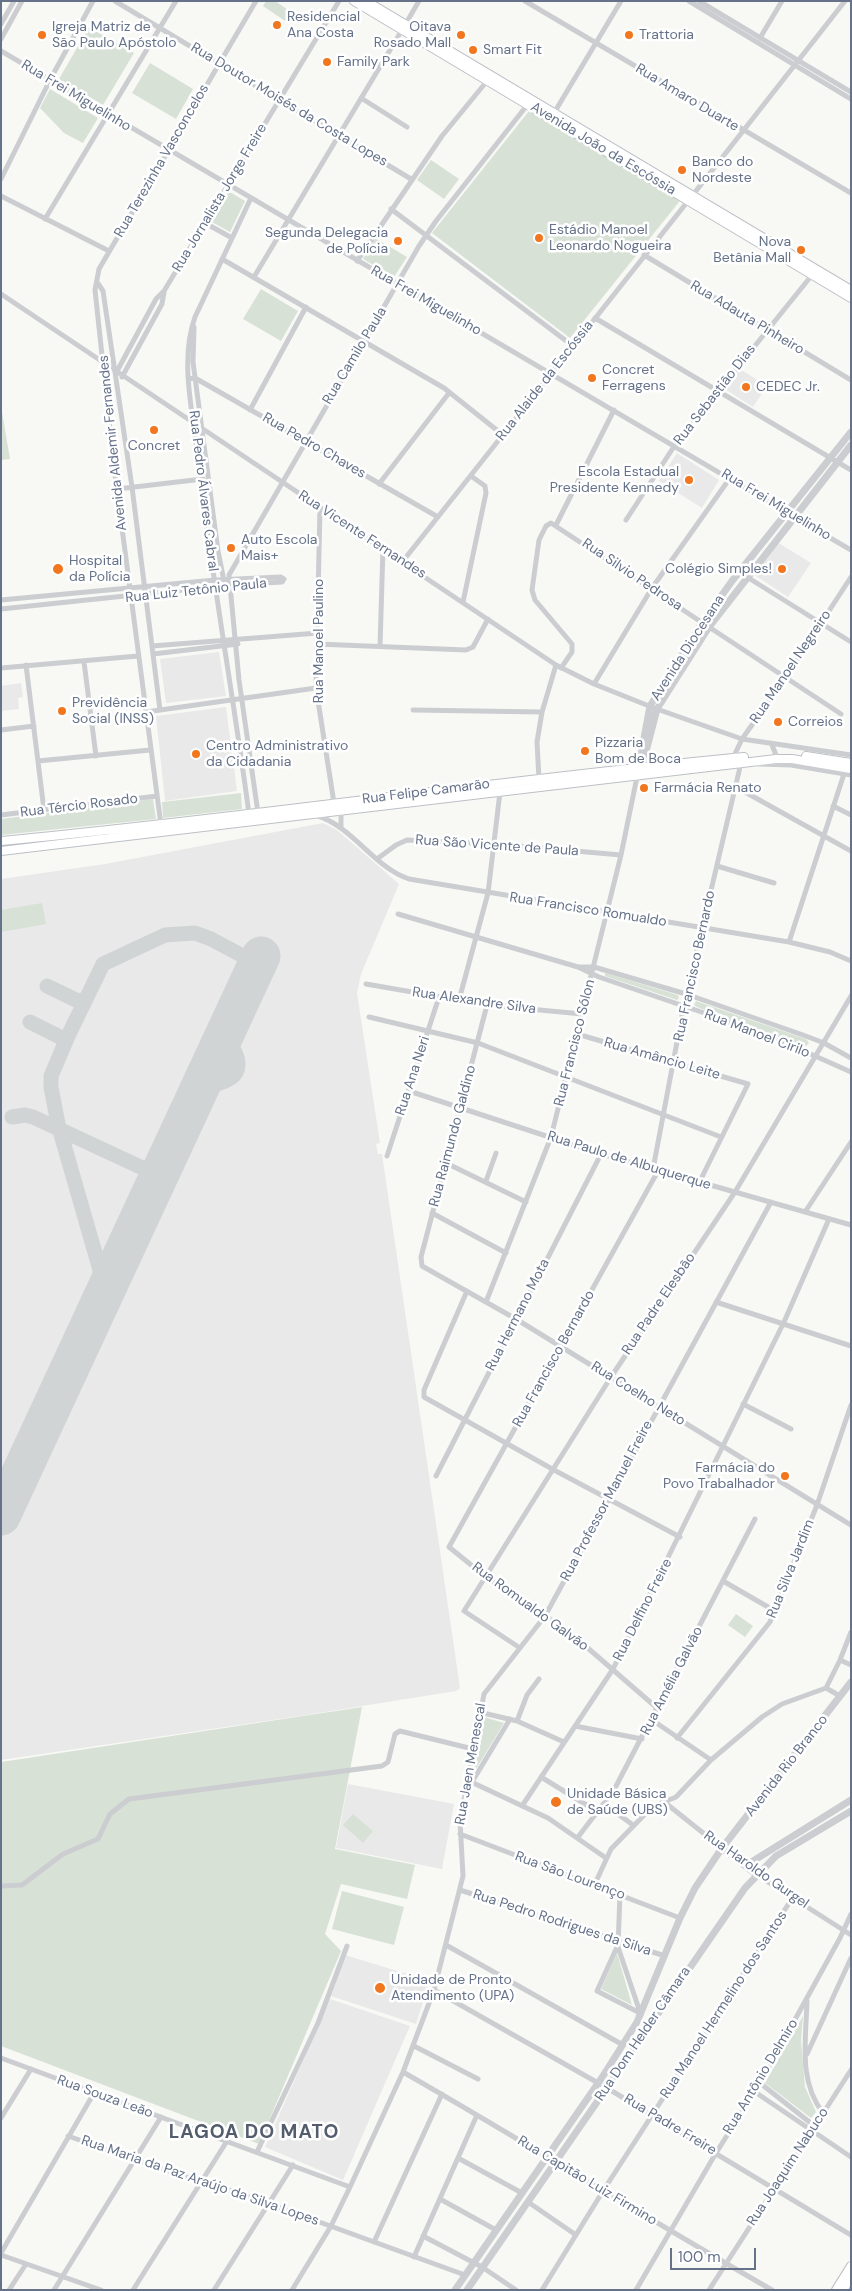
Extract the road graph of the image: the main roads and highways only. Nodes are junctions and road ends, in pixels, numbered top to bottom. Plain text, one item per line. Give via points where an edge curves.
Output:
1 (354, 1) edge
2 (366, 1) edge
3 (404, 27) junction
4 (690, 199) junction
5 (851, 290) edge
6 (851, 298) edge
7 (792, 757) junction
8 (736, 761) junction
9 (851, 763) edge
10 (851, 769) edge
11 (639, 772) junction
12 (552, 778) junction
13 (474, 786) junction
14 (539, 788) junction
15 (430, 791) junction
16 (464, 796) junction
17 (408, 802) junction
18 (106, 831) junction
19 (99, 840) junction
20 (1, 841) edge
21 (2, 851) edge
22 (851, 2266) edge
23 (851, 2277) edge
24 (836, 2290) edge
25 (843, 2290) edge

1 - 3 main road, Avenida João da Escóssia
2 - 3 main road, Avenida João da Escóssia
3 - 4 main road, Avenida João da Escóssia via 487,81
3 - 4 main road, Avenida João da Escóssia via 554,112
4 - 5 main road, Avenida João da Escóssia
4 - 6 main road, Avenida João da Escóssia
7 - 8 main road, Rua Felipe Camarão
7 - 8 main road, Rua Felipe Camarão via 776,754
7 - 9 main road, Rua Felipe Camarão
7 - 10 main road, Rua Felipe Camarão
8 - 11 main road, Rua Felipe Camarão
11 - 12 main road, Rua Felipe Camarão
11 - 14 main road, Rua Felipe Camarão
12 - 13 main road, Rua Felipe Camarão
12 - 14 main road via 563,778 564,781
13 - 15 main road, Rua Felipe Camarão
13 - 16 main road via 453,791 454,795
14 - 16 main road, Rua Felipe Camarão
15 - 17 main road via 440,793
15 - 18 main road, Rua Felipe Camarão
16 - 17 main road, Rua Felipe Camarão
17 - 19 main road, Rua Felipe Camarão
18 - 19 main road via 88,836
18 - 20 main road, Rua Felipe Camarão
19 - 21 main road, Rua Felipe Camarão
22 - 24 main road
23 - 25 main road

